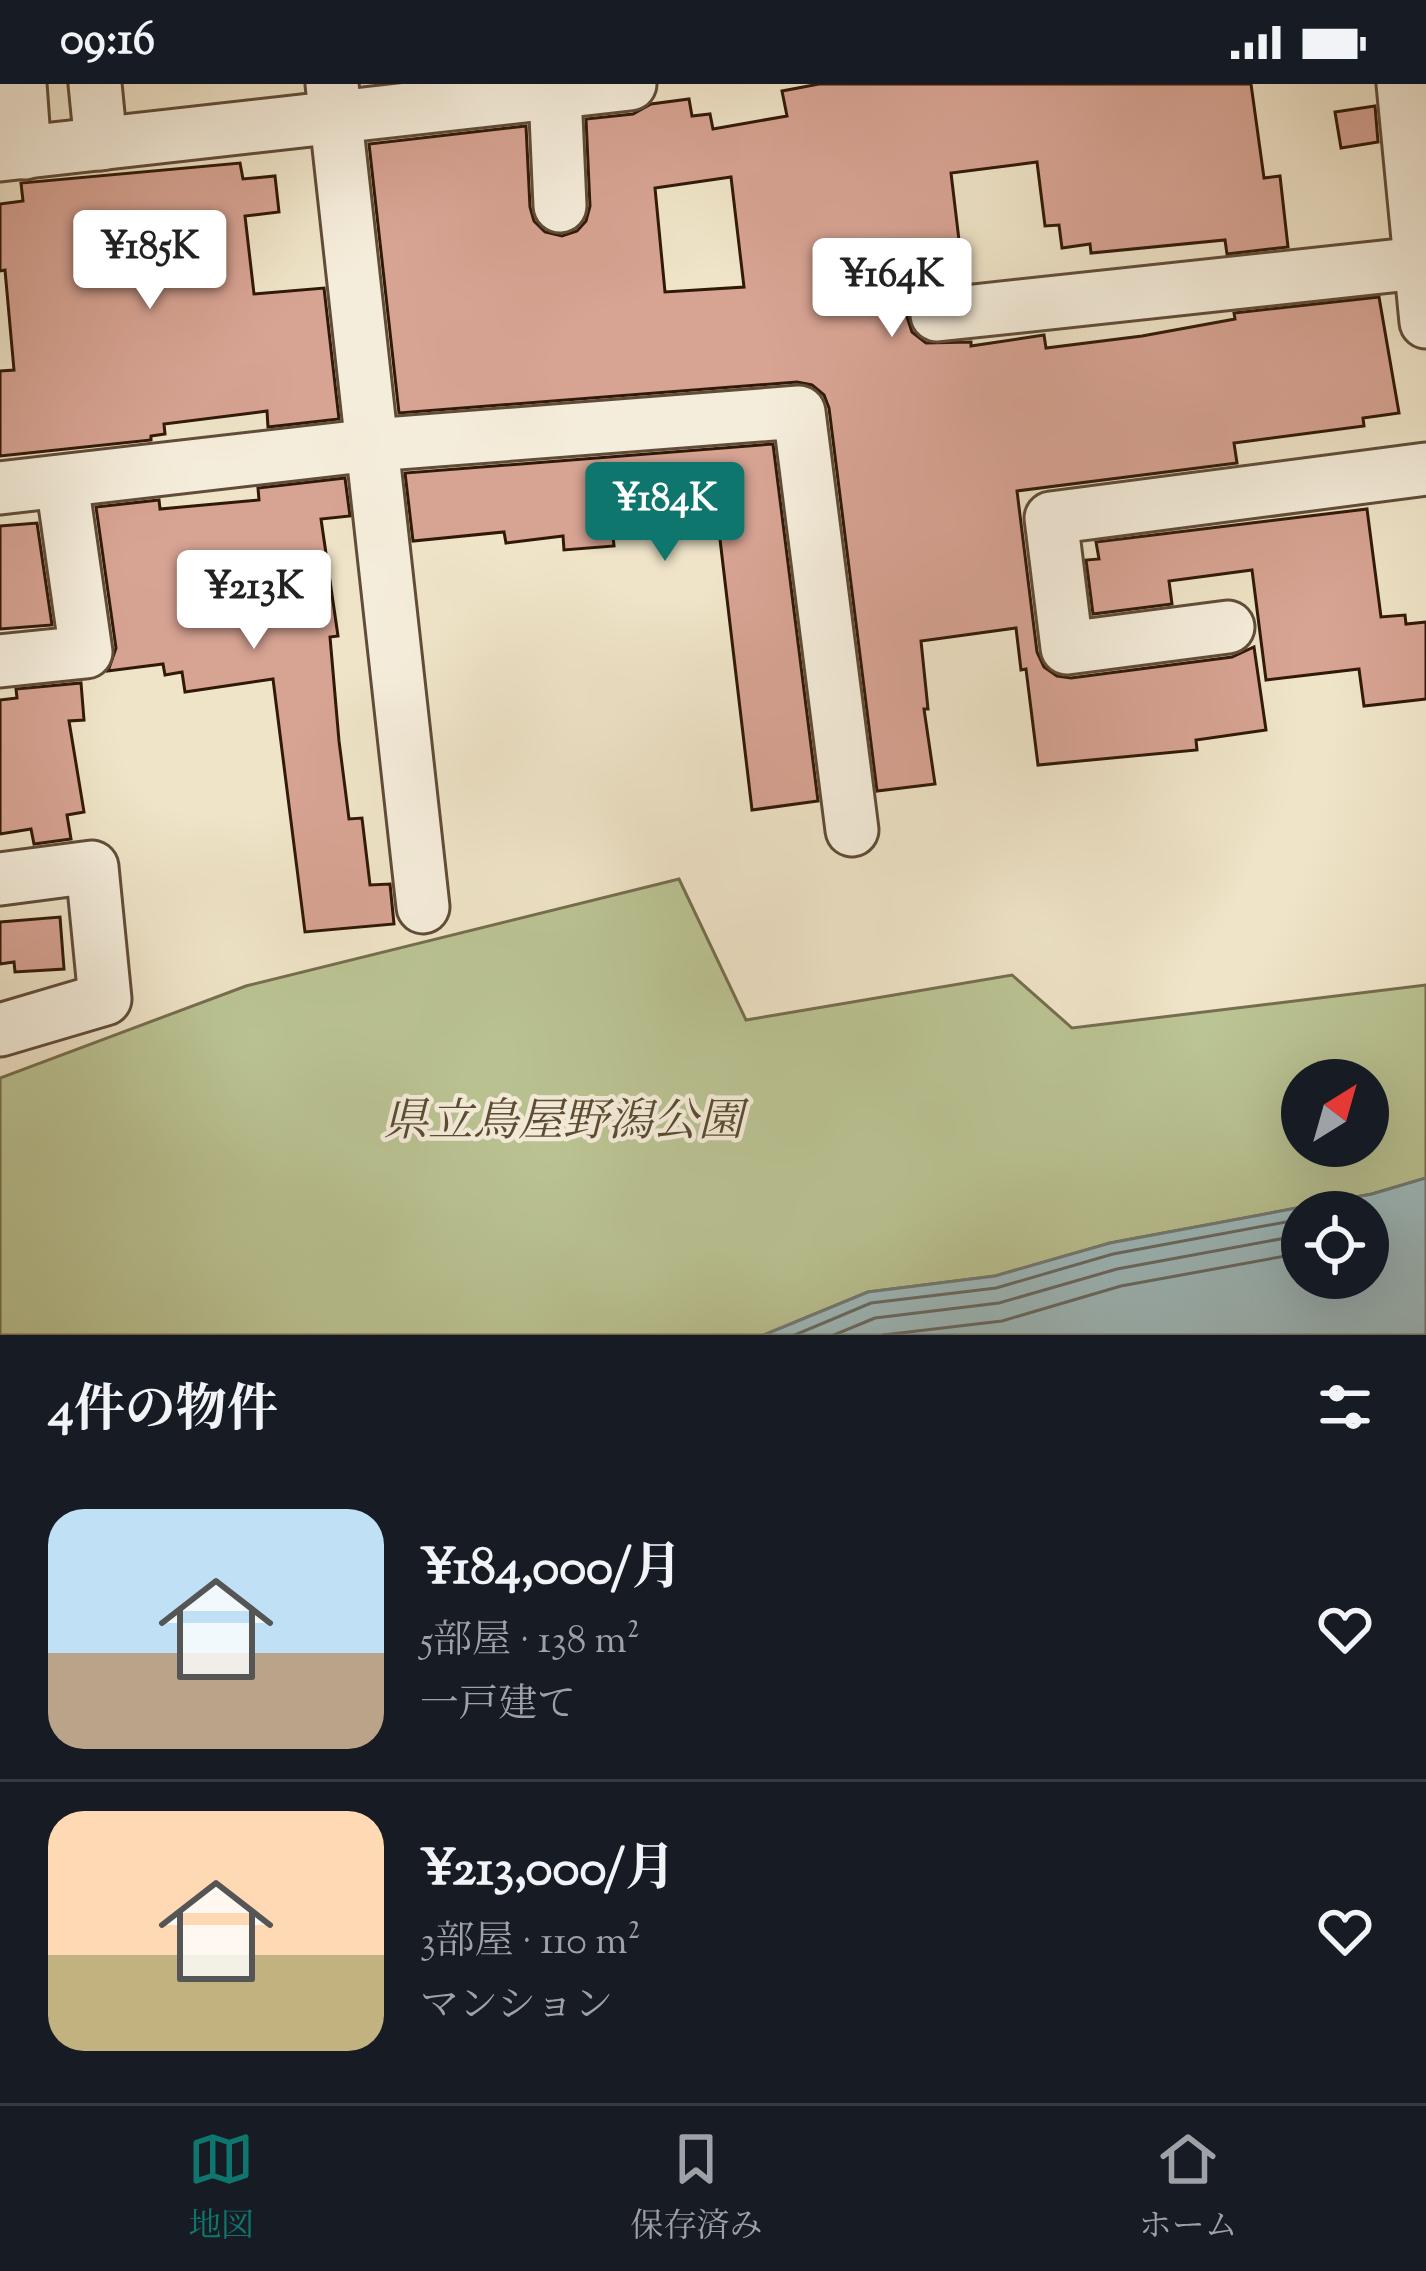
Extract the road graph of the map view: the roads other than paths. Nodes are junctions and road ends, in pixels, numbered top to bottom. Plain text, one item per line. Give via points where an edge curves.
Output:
1 (20, 84) edge
2 (94, 84) edge
3 (630, 84) edge
4 (1403, 84) edge
5 (555, 93) junction
6 (334, 101) edge
7 (101, 144) junction
8 (12, 154) edge
9 (560, 206) dead end
10 (1419, 263) junction
11 (937, 315) dead end
12 (1426, 322) edge
13 (372, 445) junction
14 (1426, 469) edge
15 (62, 483) junction
16 (0, 488) edge
17 (1228, 627) dead end
18 (0, 661) edge
19 (852, 830) dead end
20 (0, 879) edge
21 (423, 907) dead end
22 (0, 1030) edge

1 - 8 street
2 - 7 street
3 - 5 street
4 - 10 street
5 - 6 street
5 - 9 street
6 - 7 street
6 - 13 street
7 - 8 street
10 - 11 street
10 - 12 street
13 - 15 street
13 - 19 street via 799,412
13 - 21 street
14 - 17 street via 1051,518 1067,648
15 - 16 street
15 - 18 street via 86,652
20 - 22 street via 92,867 105,999

